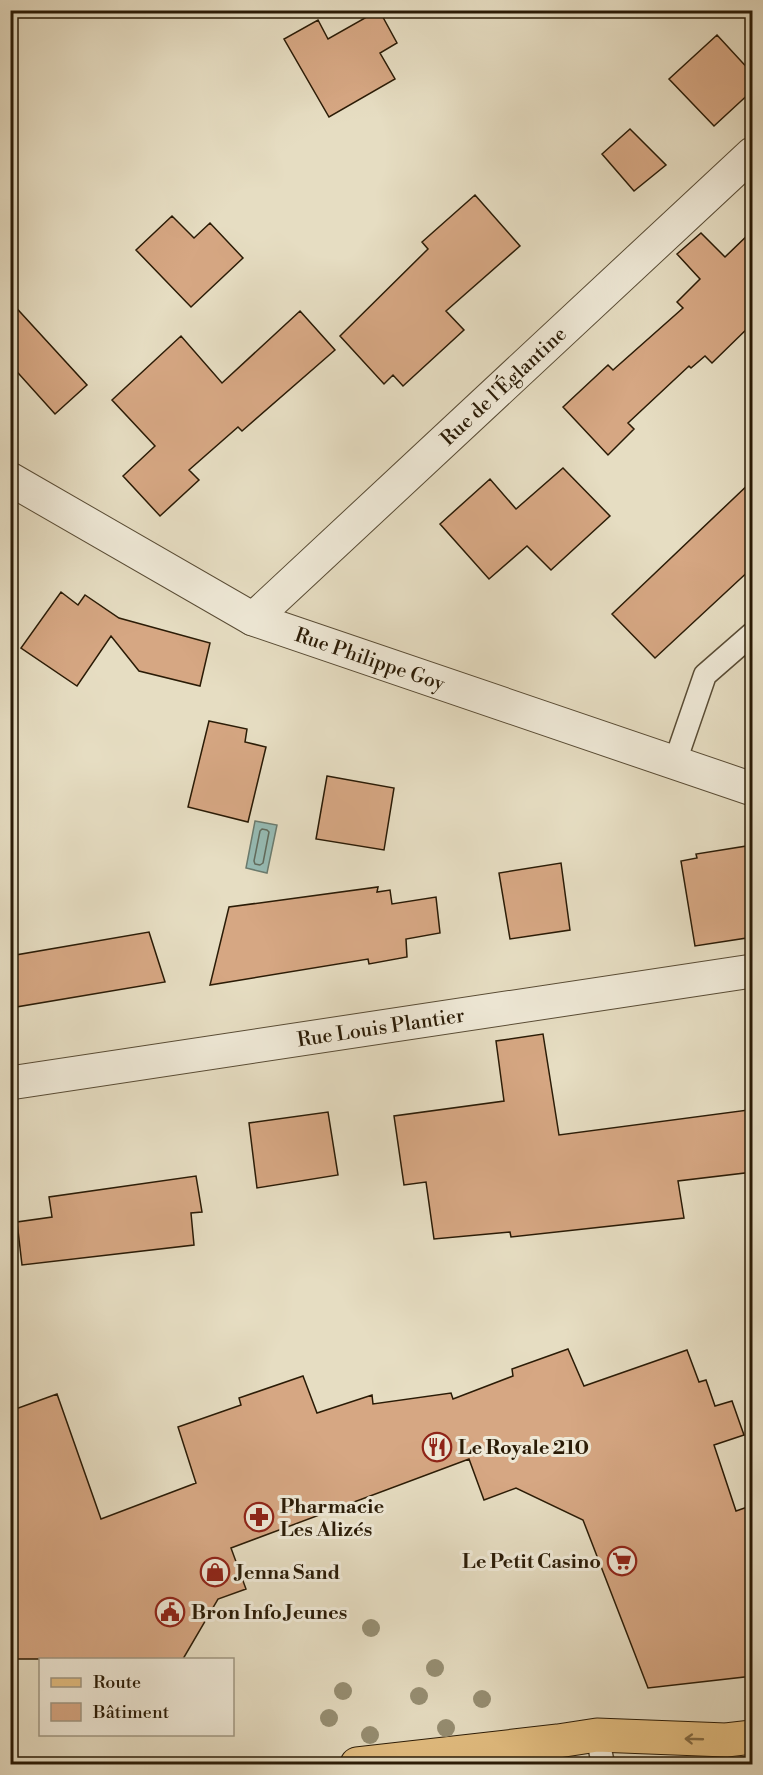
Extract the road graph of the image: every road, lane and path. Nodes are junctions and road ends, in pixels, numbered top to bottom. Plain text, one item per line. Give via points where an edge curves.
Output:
1 (753, 154) edge
2 (10, 479) edge
3 (253, 619) junction
4 (753, 634) edge
5 (675, 762) junction
6 (753, 789) edge
7 (753, 971) edge
8 (10, 1083) edge
9 (753, 1737) edge
10 (600, 1750) edge
11 (357, 1764) edge

1 - 3 street, Rue de l'Églantine
2 - 3 street, Rue Philippe Goy
3 - 5 street, Rue Philippe Goy
4 - 5 lane via 705,675
5 - 6 street, Rue Philippe Goy
7 - 8 street, Rue Louis Plantier
9 -> 10 main road
10 - 11 main road via 558,1741

